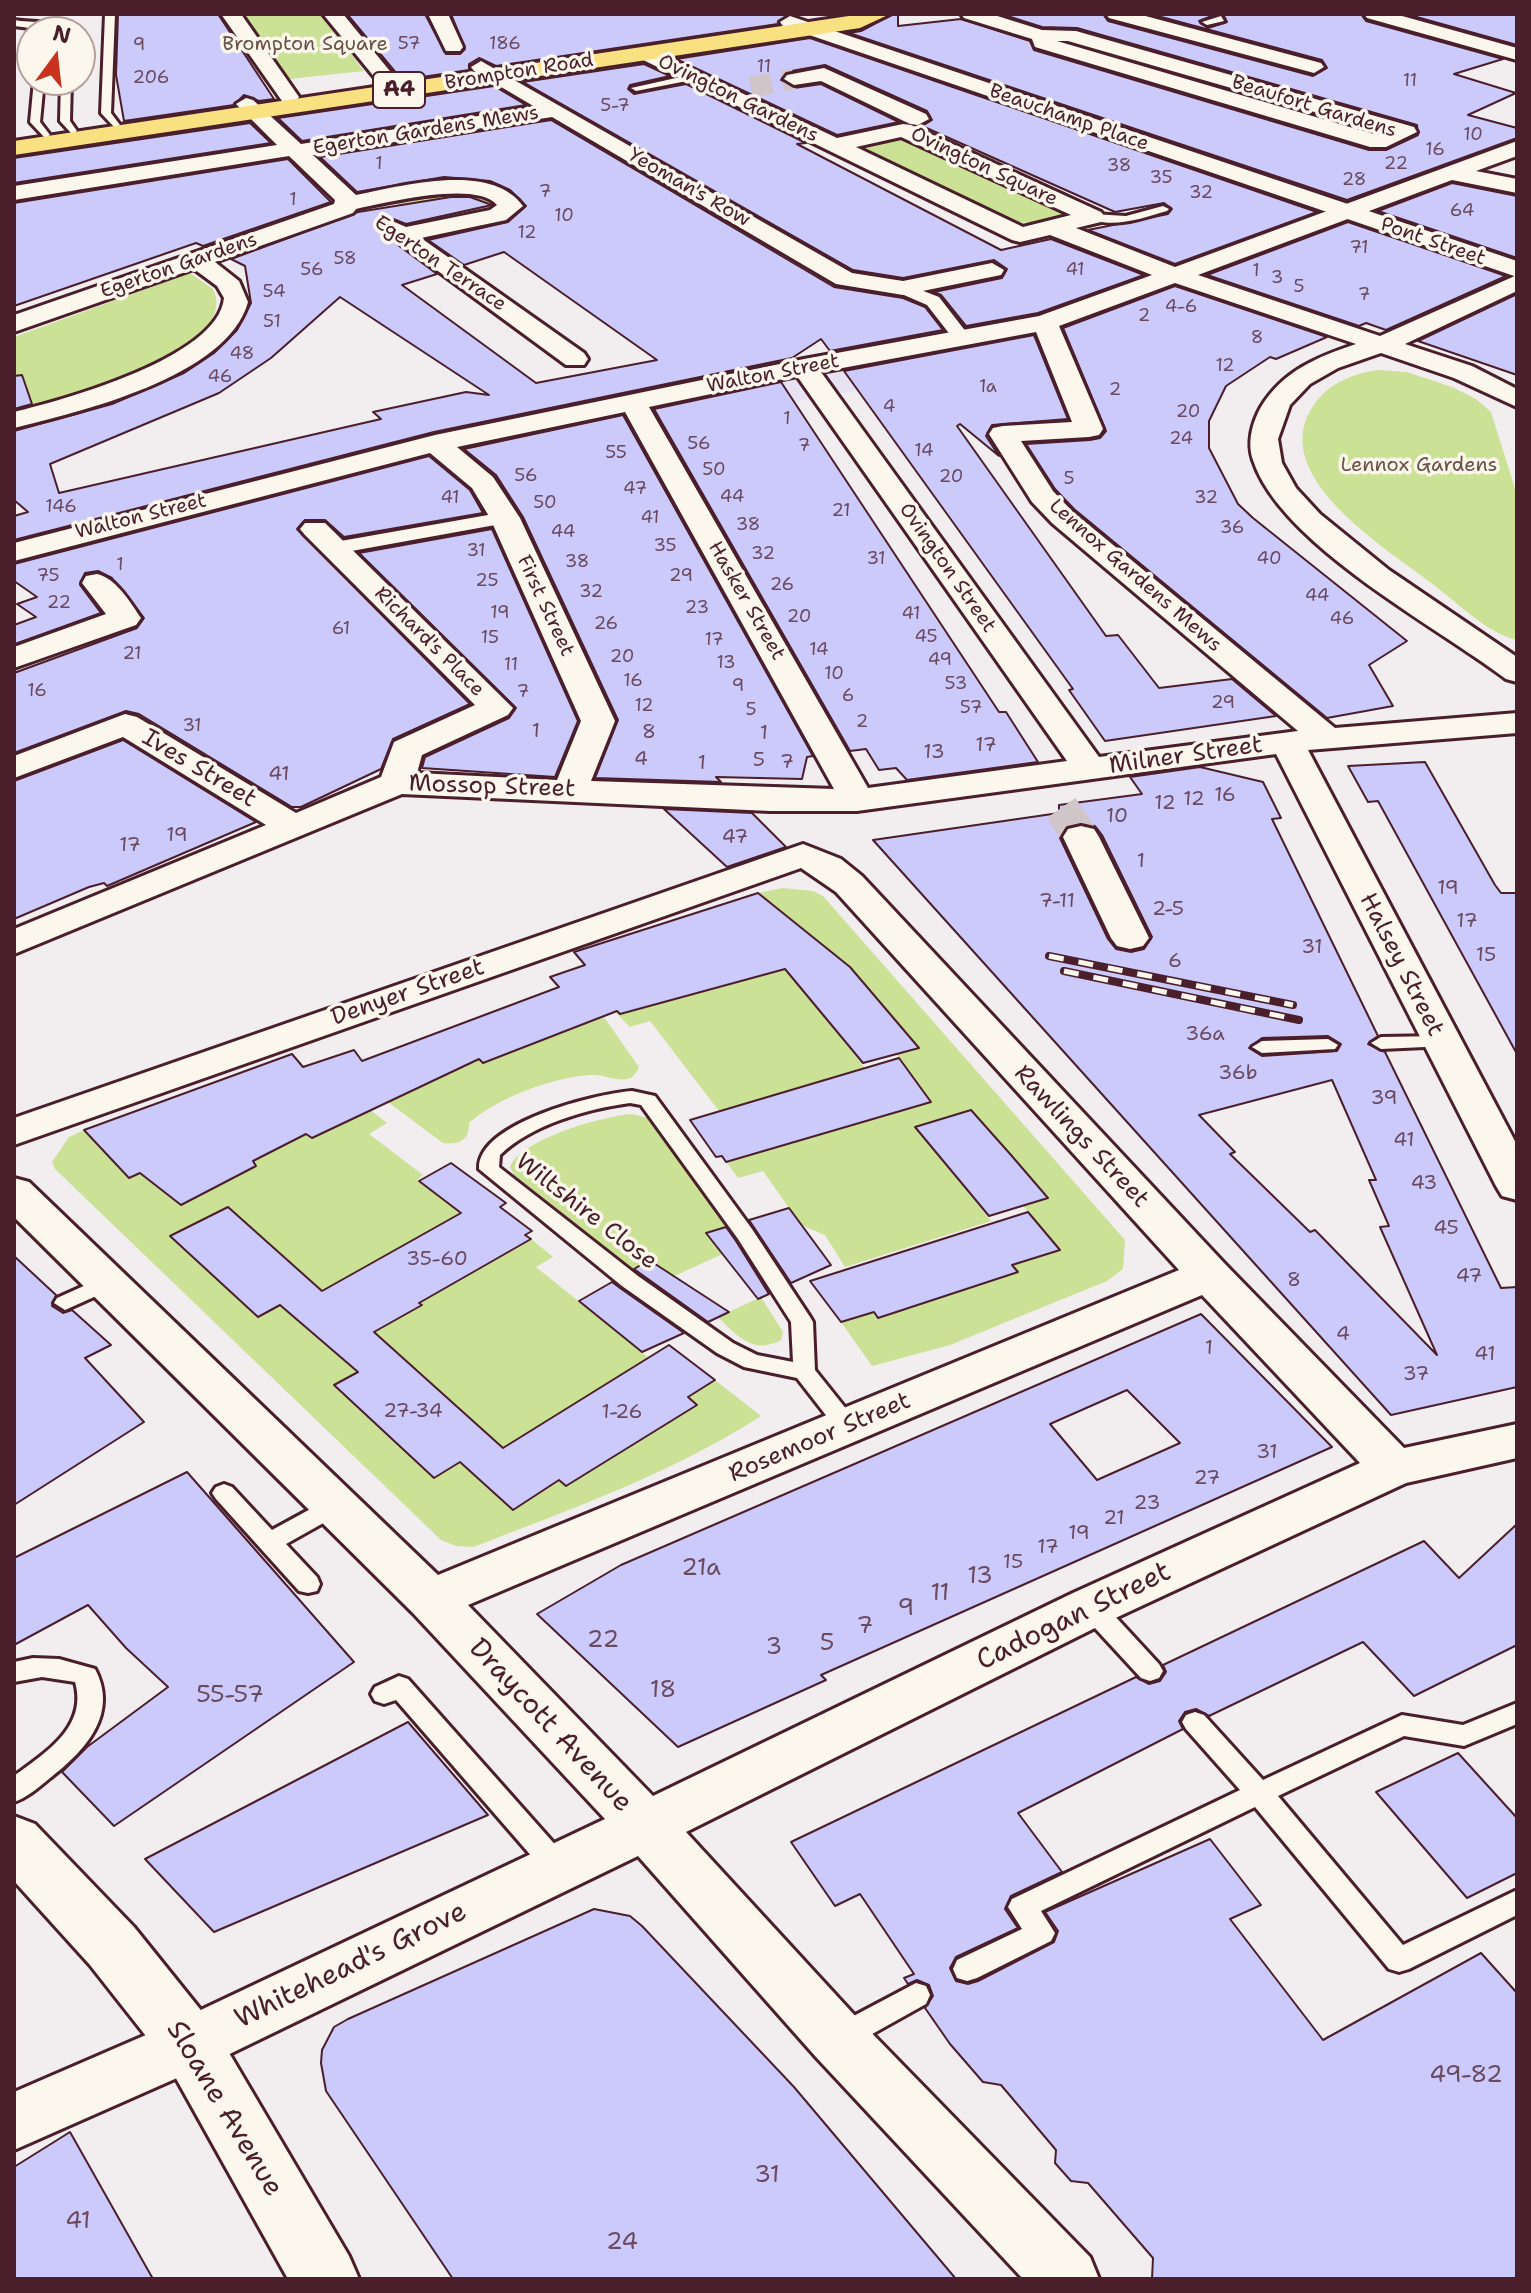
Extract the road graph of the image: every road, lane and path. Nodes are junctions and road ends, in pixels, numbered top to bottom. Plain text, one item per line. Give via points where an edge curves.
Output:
1 (110, 14) edge
2 (231, 14) edge
3 (333, 14) edge
4 (438, 14) edge
5 (879, 14) edge
6 (971, 14) edge
7 (1116, 14) edge
8 (1374, 14) edge
9 (1221, 19) dead end
10 (1207, 22) dead end
11 (800, 26) junction
12 (1041, 36) junction
13 (453, 47) dead end
14 (644, 53) junction
15 (1517, 54) edge
16 (1314, 67) dead end
17 (489, 71) junction
18 (694, 77) junction
19 (794, 79) tunnel mouth
20 (392, 86) junction
21 (751, 87) tunnel mouth
22 (636, 88) dead end
23 (724, 92) junction
24 (37, 96) edge
25 (66, 96) edge
26 (289, 97) junction
27 (251, 108) junction
28 (556, 110) junction
29 (918, 119) dead end
30 (115, 125) junction
31 (72, 131) junction
32 (45, 135) junction
33 (14, 138) edge
34 (832, 146) junction
35 (14, 148) edge
36 (1517, 148) edge
37 (295, 150) junction
38 (1452, 173) junction
39 (1517, 186) edge
40 (14, 193) edge
41 (347, 206) junction
42 (1163, 209) dead end
43 (1349, 213) junction
44 (1093, 217) junction
45 (1052, 227) junction
46 (404, 235) junction
47 (197, 260) junction
48 (1517, 269) edge
49 (992, 270) dead end
50 (1177, 276) junction
51 (1517, 282) edge
52 (903, 288) junction
53 (1045, 323) junction
54 (14, 324) edge
55 (961, 337) junction
56 (1379, 345) junction
57 (575, 359) dead end
58 (804, 367) junction
59 (1517, 399) edge
60 (633, 403) junction
61 (14, 420) edge
62 (435, 443) junction
63 (505, 518) junction
64 (325, 539) joint
65 (14, 552) edge
66 (97, 583) dead end
67 (125, 618) junction
68 (150, 640) dead end
69 (14, 658) edge
70 (1512, 665) edge
71 (1517, 723) edge
72 (1327, 738) junction
73 (1287, 742) junction
74 (14, 768) edge
75 (1090, 769) junction
76 (1039, 776) junction
77 (397, 783) junction
78 (570, 790) junction
79 (841, 801) junction
80 (1059, 805) tunnel mouth
81 (293, 826) junction
82 (1081, 837) tunnel mouth
83 (803, 855) junction
84 (1130, 938) dead end
85 (14, 943) edge
86 (1440, 1042) junction
87 (1381, 1043) dead end
88 (1328, 1045) dead end
89 (1262, 1047) dead end
90 (14, 1132) edge
91 (1517, 1186) edge
92 (14, 1192) edge
93 (1209, 1275) junction
94 (106, 1283) junction
95 (65, 1303) dead end
96 (804, 1372) junction
97 (847, 1426) junction
98 (1517, 1441) edge
99 (1394, 1468) junction
100 (224, 1493) dead end
101 (335, 1506) junction
102 (270, 1542) junction
103 (308, 1584) dead end
104 (431, 1599) junction
105 (1091, 1607) junction
106 (1150, 1671) dead end
107 (14, 1672) edge
108 (384, 1694) dead end
109 (1517, 1713) edge
110 (1195, 1722) dead end
111 (14, 1791) edge
112 (1261, 1795) junction
113 (642, 1825) junction
114 (14, 1841) edge
115 (557, 1866) junction
116 (1517, 1902) edge
117 (967, 1969) dead end
118 (916, 1995) dead end
119 (837, 2038) junction
120 (190, 2044) junction
121 (14, 2122) edge
122 (325, 2279) edge
123 (1067, 2279) edge

1 - 30 lane via 106,113
2 - 26 street
3 - 20 street
4 - 13 street
5 - 11 highway, Brompton Road / A4 via 860,22
6 - 12 street, Beaufort Gardens
7 - 16 street
8 - 15 street
9 - 10 lane
11 - 14 highway, Brompton Road / A4
11 - 17 highway, Brompton Road / A4
11 - 43 main road, Beauchamp Place
12 - 12 street, Beaufort Gardens via 1042,43 1378,142 1406,132 1069,35
14 - 17 highway, Brompton Road / A4
14 - 18 street, Ovington Gardens
17 - 20 highway, Brompton Road / A4
17 - 28 street, Yeoman's Row
18 - 22 lane
18 - 23 street, Ovington Gardens
19 - 29 street via 824,74
20 - 26 highway, Brompton Road / A4
20 - 27 highway, Brompton Road / A4
21 - 23 street
23 - 34 street, Ovington Gardens
24 - 32 lane via 35,122
25 - 31 lane via 65,121
26 - 27 highway, Brompton Road / A4
27 - 30 highway, Brompton Road / A4
27 - 35 highway, Brompton Road / A4
27 - 37 street, Egerton Terrace
28 - 37 street, Egerton Gardens Mews
28 - 52 street, Yeoman's Row via 845,279
30 - 31 highway, Brompton Road / A4
31 - 32 highway, Brompton Road / A4
32 - 33 highway, Brompton Road / A4
34 - 44 street, Ovington Square via 903,130
34 - 45 street, Ovington Square via 1020,235
36 - 38 street, Walton Street
37 - 40 street
37 - 41 street, Egerton Terrace
38 - 39 street
38 - 43 street, Walton Street
41 - 46 street, Egerton Terrace
41 - 46 street, Egerton Gardens via 433,189 472,188 500,194 511,206 498,215
41 - 47 street, Egerton Gardens
42 - 44 lane via 1126,219
43 - 48 main road, Pont Street
43 - 50 street, Walton Street
44 - 45 street, Ovington Square
45 - 50 street, Ovington Square
46 - 57 street, Egerton Terrace
47 - 54 street, Egerton Gardens
47 - 61 street via 223,278 236,296 235,307 216,333 152,375
49 - 52 street
50 - 53 street, Walton Street
50 - 56 street
51 - 56 street
52 - 55 street via 933,301
53 - 55 street, Walton Street
53 - 72 street, Lennox Gardens Mews via 1089,429 1003,434 1042,496
55 - 58 street, Walton Street
56 - 59 street via 1463,372
56 - 70 street via 1327,362 1278,400 1266,429 1267,461 1285,493 1309,519 1420,605
58 - 60 street, Walton Street
58 - 75 street, Ovington Street
60 - 62 street, Walton Street
60 - 79 street, Hasker Street
62 - 63 street, First Street via 483,483
62 - 65 street, Walton Street
63 - 64 street, Richard's Place
63 - 78 street, First Street via 598,721
64 - 77 street, Richard's Place via 496,708 406,749
66 - 67 street
67 - 68 street
67 - 69 street
71 - 72 street, Milner Street
72 - 73 street, Milner Street
73 - 75 street, Milner Street
73 - 86 street, Halsey Street
74 - 81 street, Ives Street via 125,724
75 - 76 street, Milner Street
76 - 79 street, Milner Street
76 - 80 street
77 - 78 street, Mossop Street
77 - 81 street, Mossop Street
78 - 79 street, Mossop Street
79 - 83 street
81 - 85 street, Mossop Street
82 - 84 street
83 - 90 street, Denyer Street
83 - 93 street, Rawlings Street via 849,884
86 - 87 lane
86 - 91 street, Halsey Street
88 - 89 lane
92 - 94 street, Draycott Avenue
93 - 97 street, Rosemoor Street
93 - 99 street, Rawlings Street
94 - 95 lane
94 - 101 street, Draycott Avenue
96 - 96 lane, Wiltshire Close via 752,1362 725,1348 630,1281 489,1169 488,1156 514,1135 581,1109 631,1097 648,1100 802,1322
96 - 97 lane
97 - 104 street, Rosemoor Street
98 - 99 street, Cadogan Street
99 - 105 street, Cadogan Street
100 - 102 lane
101 - 102 lane
101 - 104 street, Draycott Avenue
102 - 103 lane
104 - 113 street, Draycott Avenue
105 - 106 lane
105 - 113 street, Cadogan Street
107 - 111 lane via 46,1665 67,1669 86,1676 94,1691 93,1712 83,1731
108 - 115 lane via 399,1686
109 - 112 lane via 1464,1736 1402,1725
110 - 112 lane
112 - 116 lane via 1399,1960
112 - 117 lane via 1022,1907 1041,1933
113 - 115 street, Whitehead's Grove
113 - 119 street, Draycott Avenue
114 - 120 main road, Sloane Avenue via 112,1946
115 - 120 street, Whitehead's Grove
118 - 119 lane
119 - 123 street, Draycott Avenue
120 - 121 street, Whitehead's Grove
120 - 122 main road, Sloane Avenue

